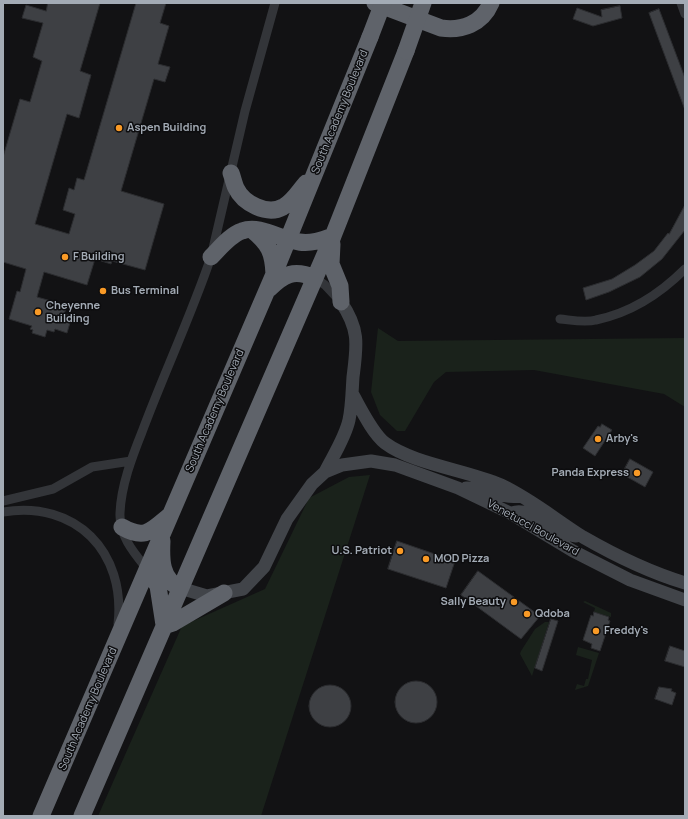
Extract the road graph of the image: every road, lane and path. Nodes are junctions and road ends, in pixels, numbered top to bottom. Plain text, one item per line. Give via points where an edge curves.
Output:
1 (275, 3) edge
2 (375, 3) edge
3 (383, 3) edge
4 (423, 3) edge
5 (491, 3) edge
6 (681, 3) edge
7 (685, 14) edge
8 (317, 170) junction
9 (231, 174) junction
10 (252, 229) junction
11 (333, 236) junction
12 (289, 240) junction
13 (212, 257) junction
14 (685, 269) edge
15 (274, 274) junction
16 (315, 278) junction
17 (267, 291) junction
18 (341, 302) junction
19 (560, 319) dead end
20 (352, 393) junction
21 (132, 461) junction
22 (325, 472) junction
23 (458, 488) junction
24 (521, 496) junction
25 (3, 501) edge
26 (3, 512) edge
27 (510, 513) junction
28 (171, 514) junction
29 (122, 527) junction
30 (163, 533) junction
31 (583, 536) junction
32 (147, 569) junction
33 (685, 583) edge
34 (180, 588) junction
35 (224, 593) junction
36 (685, 600) edge
37 (164, 626) junction
38 (116, 643) junction
39 (41, 816) edge
40 (82, 816) edge

1 - 9 street via 254,74
2 - 5 highway via 452,30 480,20
3 - 8 highway, South Academy Boulevard, bridge
4 - 11 highway, bridge
6 - 7 street
8 - 9 highway via 291,201 282,208 271,210 261,209 244,198 236,189
8 - 12 highway, South Academy Boulevard
9 - 13 street
10 - 12 highway
10 - 13 highway via 231,237
10 - 15 highway via 270,248
11 - 12 highway via 312,243
11 - 16 highway
11 - 18 highway via 331,264 340,286
12 - 15 highway, South Academy Boulevard
13 - 21 street
14 - 19 street via 666,287 636,306 596,321
15 - 17 highway, South Academy Boulevard
16 - 17 highway via 304,274 287,275
16 - 18 street
16 - 34 highway
17 - 28 highway, South Academy Boulevard
18 - 20 street via 351,316 356,336 357,352
20 - 22 street via 348,420
20 - 24 street, Venetucci Boulevard via 377,436 394,449 482,477
21 - 25 street via 92,467 53,489
21 - 29 street via 122,496
22 - 23 street, Venetucci Boulevard via 342,465 371,461 395,465
22 - 35 street, Venetucci Boulevard via 300,499 287,519 264,567 243,589
23 - 24 street via 476,488 504,497
23 - 27 street, Venetucci Boulevard
24 - 31 street, Venetucci Boulevard
26 - 38 street via 45,512 76,524 99,543 114,570 118,588 120,608
27 - 31 street via 526,513 562,533
27 - 36 street, Venetucci Boulevard via 573,551 613,571
28 - 29 highway via 145,533 138,534
28 - 30 highway, South Academy Boulevard
29 - 32 street via 126,540
30 - 32 highway, South Academy Boulevard
30 - 34 highway via 163,568 167,579
31 - 33 street, Venetucci Boulevard via 636,566
32 - 37 highway via 158,586
32 - 38 highway, South Academy Boulevard
34 - 35 street, Venetucci Boulevard via 207,596
34 - 37 highway
35 - 37 highway
37 - 40 highway
38 - 39 highway, South Academy Boulevard

